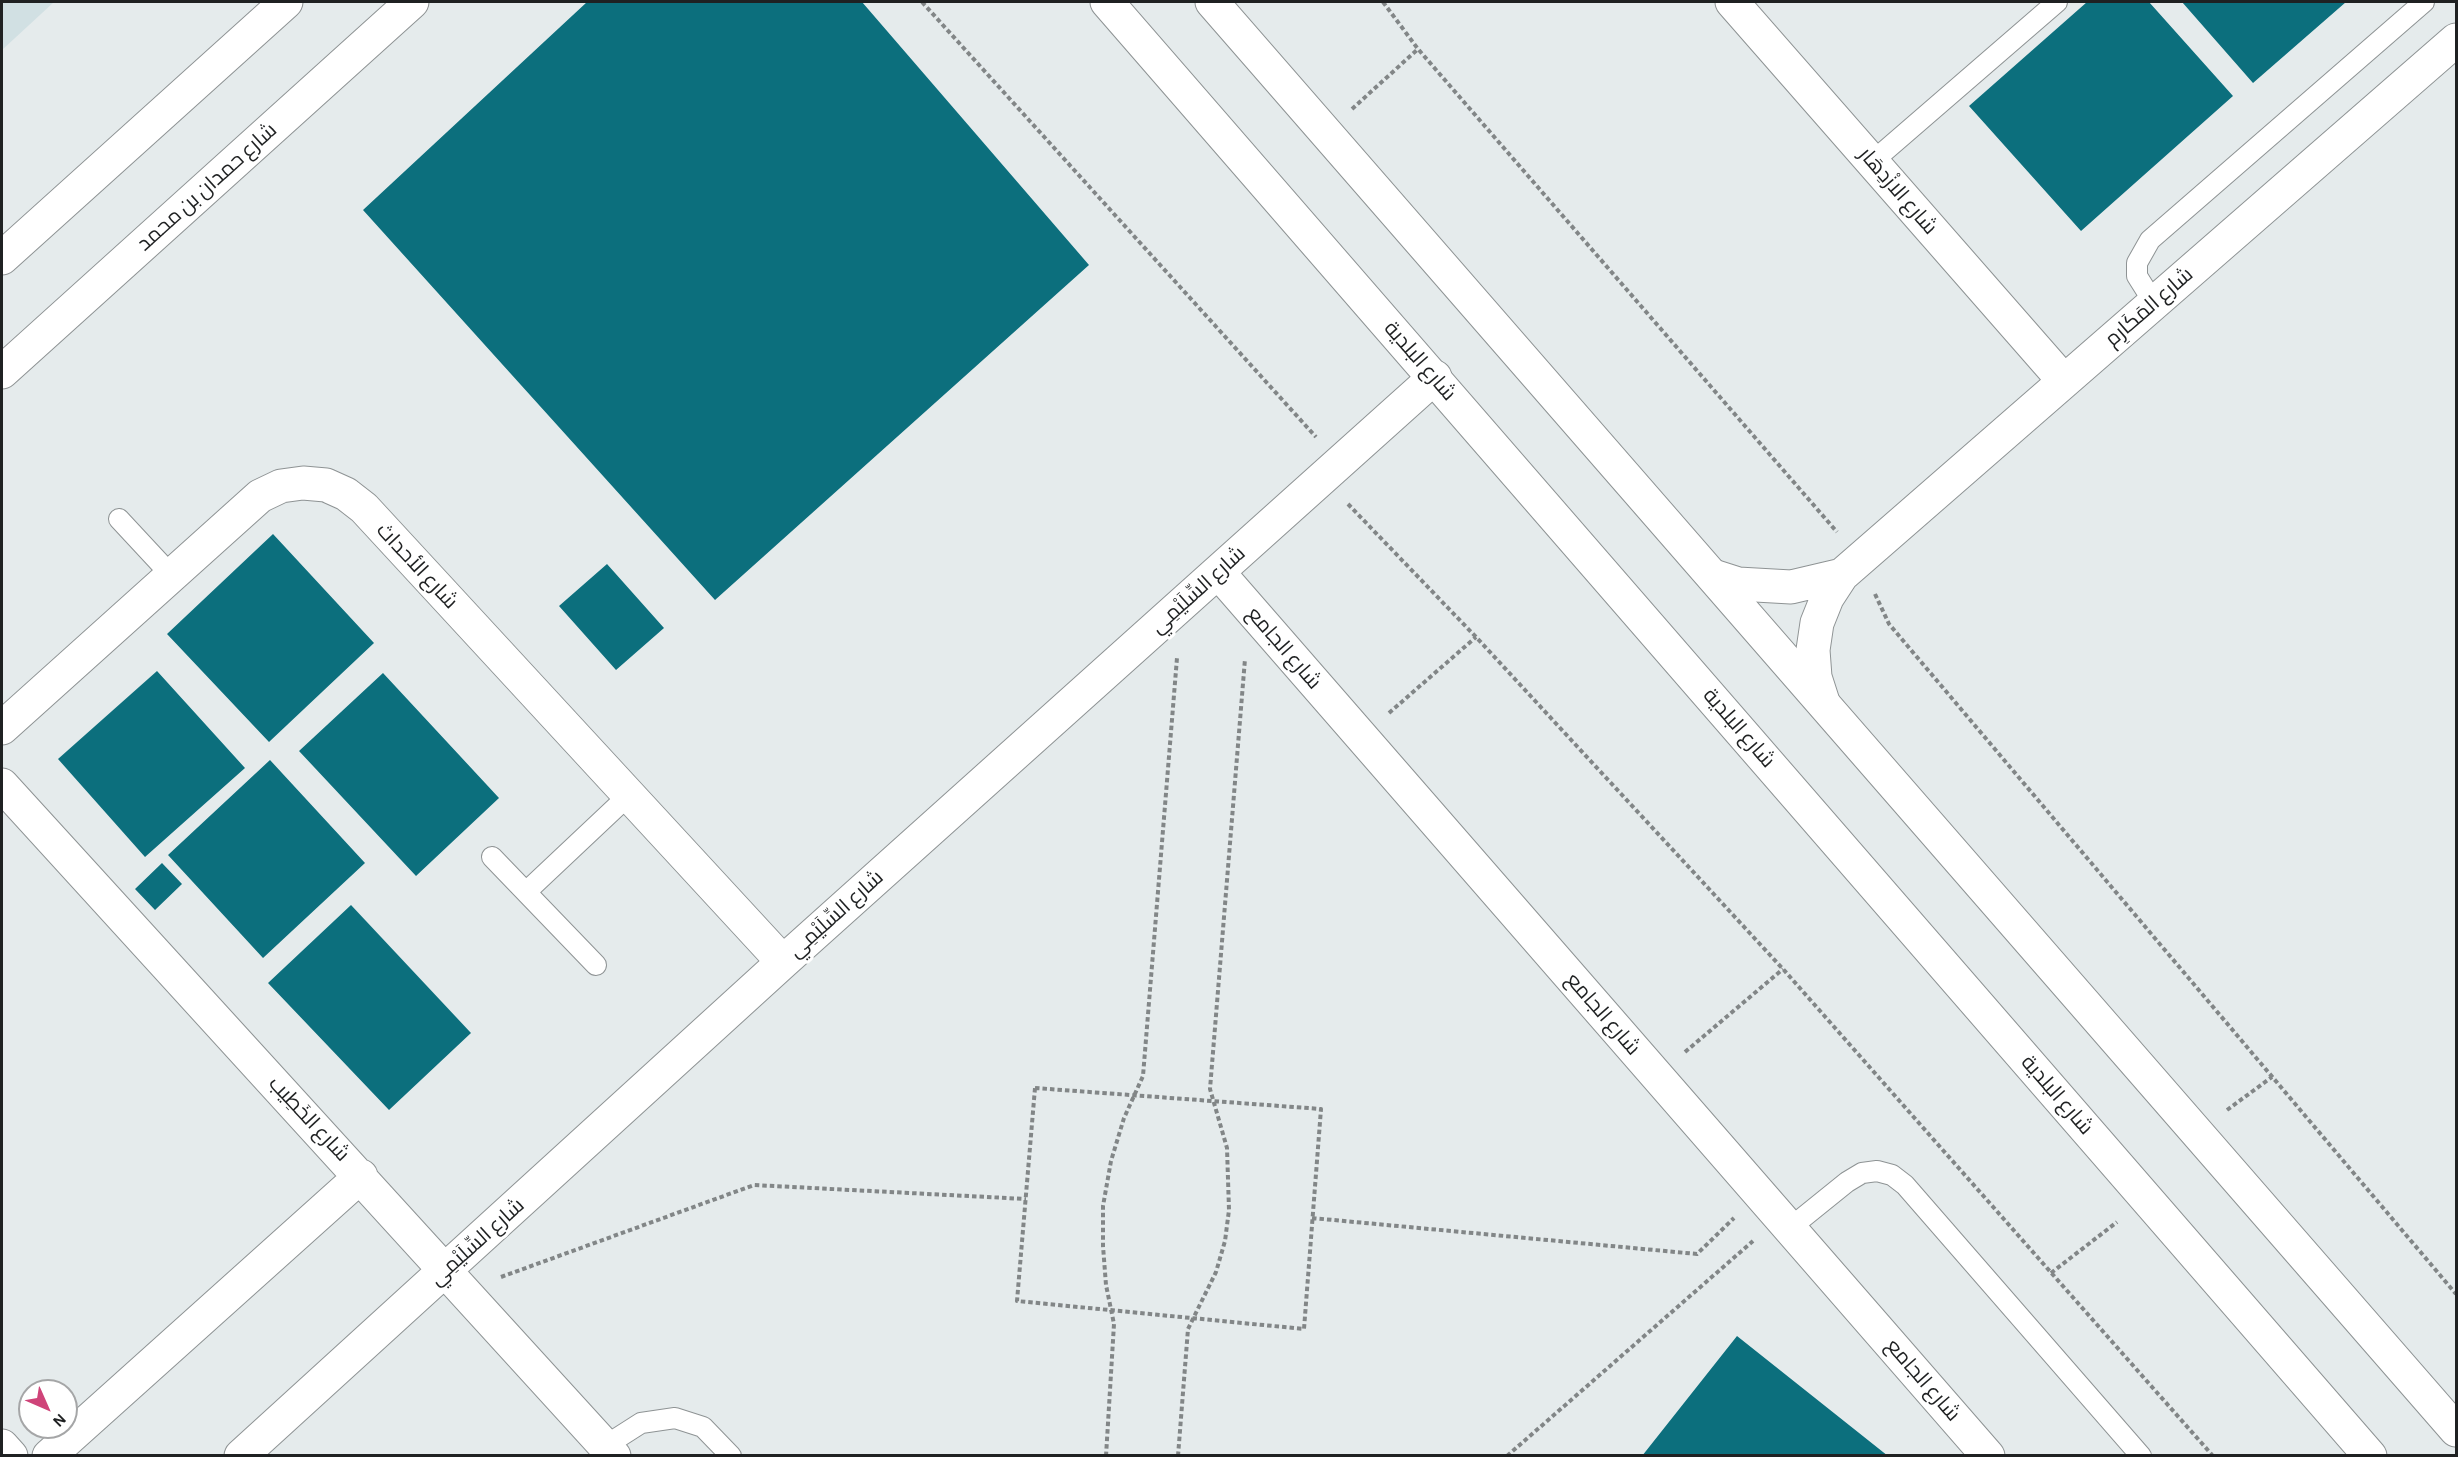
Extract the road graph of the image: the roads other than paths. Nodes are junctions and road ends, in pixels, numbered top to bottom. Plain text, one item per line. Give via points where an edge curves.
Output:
1 (286, 2) edge
2 (412, 2) edge
3 (1107, 2) edge
4 (1212, 2) edge
5 (1732, 2) edge
6 (2057, 2) edge
7 (2424, 2) edge
8 (2457, 40) edge
9 (1872, 162) junction
10 (9, 246) edge
11 (2154, 303) junction
12 (2, 372) edge
13 (1435, 377) junction
14 (2064, 381) junction
15 (119, 519) dead end
16 (1851, 567) junction
17 (1218, 572) junction
18 (172, 576) junction
19 (1713, 576) junction
20 (1823, 702) junction
21 (2, 728) edge
22 (2, 785) edge
23 (629, 795) junction
24 (492, 857) dead end
25 (526, 892) junction
26 (783, 962) junction
27 (596, 964) dead end
28 (361, 1176) junction
29 (1777, 1213) junction
30 (447, 1270) junction
31 (2457, 1430) edge
32 (2, 1446) edge
33 (609, 1451) edge
34 (11, 1455) edge
35 (49, 1455) edge
36 (241, 1455) edge
37 (731, 1455) edge
38 (1988, 1455) edge
39 (2141, 1455) edge
40 (2370, 1455) edge

1 - 10 street
2 - 12 street, شارع حمدان بن محمد
3 - 13 street, شارع البلدية
4 - 19 street
5 - 9 street, شارع الازْدِهَار
6 - 9 lane
7 - 11 lane via 2150,240 2137,263 2137,276
8 - 11 street, شارع المَكَارِم
9 - 14 street, شارع الازْدِهَار
11 - 14 street, شارع المَكَارِم
13 - 17 street, شارع السِّلَيْمِي
13 - 40 street, شارع البلدية
14 - 16 street, شارع المَكَارِم
15 - 18 lane
16 - 19 street, شارع المَكَارِم via 1791,587 1738,584
16 - 20 street, شارع المَكَارِم via 1820,614 1813,650 1815,677
17 - 26 street, شارع السِّلَيْمِي
17 - 29 street, شارع الجامع
18 - 21 street, شارع الأحداث
18 - 23 street, شارع الأحداث via 271,491 303,483 326,485 346,494 364,508
19 - 20 street
20 - 31 street
22 - 28 street, شارع الخَطِيب
23 - 25 lane
23 - 26 street, شارع الأحداث
24 - 25 lane
25 - 27 lane
26 - 30 street, شارع السِّلَيْمِي
28 - 30 street, شارع الخَطِيب
28 - 35 street
29 - 38 street, شارع الجامع
29 - 39 lane via 1862,1173 1892,1175 1905,1185
30 - 33 street, شارع الخَطِيب
30 - 36 street, شارع السِّلَيْمِي
32 - 34 street
33 - 37 lane via 641,1424 675,1418 703,1428

